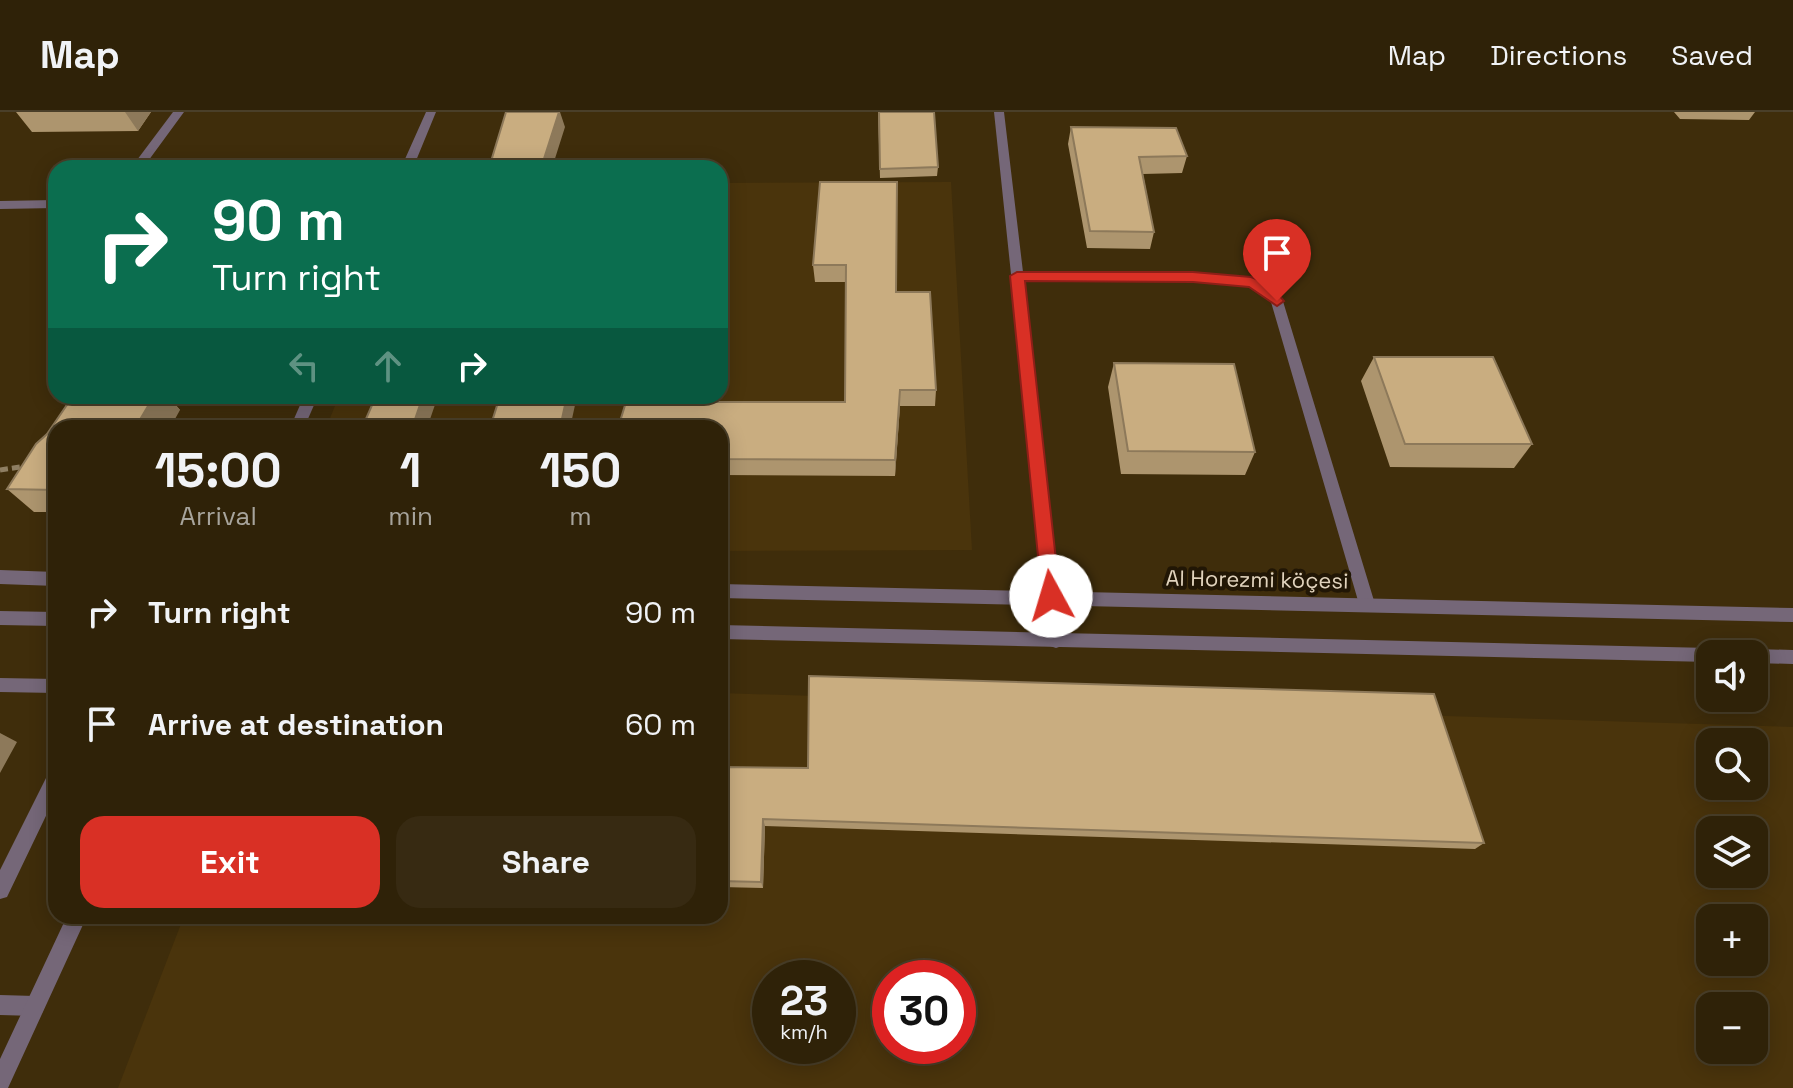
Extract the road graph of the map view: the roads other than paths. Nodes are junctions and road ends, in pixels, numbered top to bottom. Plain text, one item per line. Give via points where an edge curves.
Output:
1 (179, 112) edge
2 (431, 112) edge
3 (999, 112) edge
4 (143, 160) edge
5 (410, 160) edge
6 (48, 204) edge
7 (0, 205) edge
8 (1017, 276) junction
9 (0, 577) edge
10 (48, 579) edge
11 (728, 591) edge
12 (1051, 596) junction
13 (1367, 604) junction
14 (1793, 615) edge
15 (0, 618) edge
16 (48, 619) edge
17 (728, 632) edge
18 (1056, 641) junction
19 (1696, 655) edge
20 (1768, 656) edge
21 (1793, 657) edge
22 (0, 685) edge
23 (48, 686) edge
24 (48, 792) edge
25 (0, 890) edge
26 (73, 924) edge
27 (0, 1005) edge
28 (35, 1006) junction
29 (0, 1082) edge

1 - 4 street
2 - 5 street
3 - 8 street
6 - 7 street
8 - 12 street
8 - 13 street via 1193,277 1251,282 1266,289 1277,301
9 - 10 street
11 - 12 street, Al Horezmi köçesi
12 - 13 street, Al Horezmi köçesi
12 - 18 street
13 - 14 street, Al Horezmi köçesi
15 - 16 street
17 - 18 street
18 - 19 street
20 - 21 street
22 - 23 street
24 - 25 street
26 - 28 street
27 - 28 street
28 - 29 street

